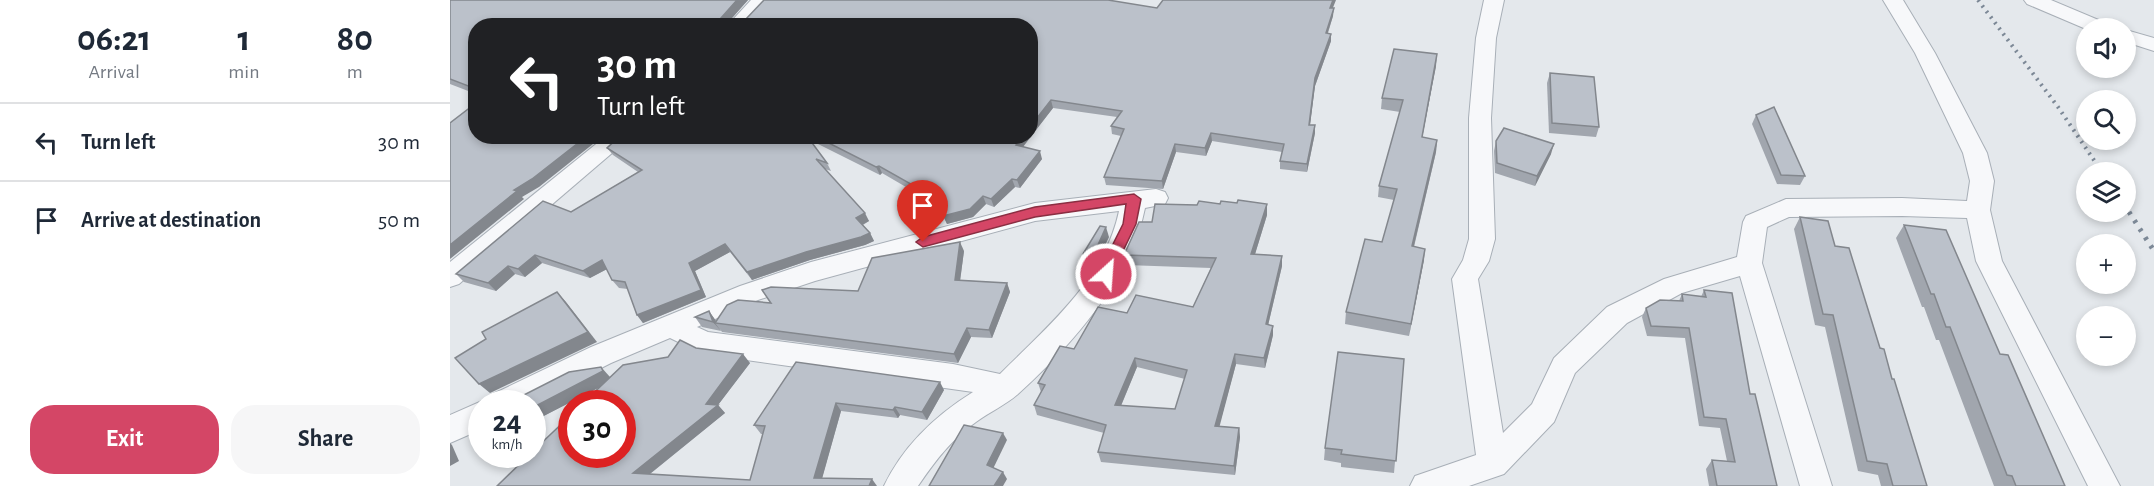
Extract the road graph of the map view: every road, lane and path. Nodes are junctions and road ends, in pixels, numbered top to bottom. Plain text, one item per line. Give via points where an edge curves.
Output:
1 (762, 0) edge
2 (1494, 0) edge
3 (1893, 0) edge
4 (2034, 0) edge
5 (745, 18) edge
6 (2077, 18) edge
7 (2136, 39) edge
8 (2154, 45) edge
9 (611, 144) edge
10 (1978, 210) junction
11 (1749, 263) junction
12 (450, 277) edge
13 (671, 326) junction
14 (1006, 387) junction
15 (530, 390) edge
16 (468, 421) edge
17 (450, 430) edge
18 (1493, 464) junction
19 (900, 486) edge
20 (1426, 486) edge
21 (1816, 486) edge
22 (2104, 486) edge

1 - 5 street
2 - 18 street via 1486,38 1480,118 1482,239 1476,261 1465,279
3 - 10 street via 1925,53 1975,153 1982,181
4 - 6 street
7 - 8 street
9 - 12 street
10 - 11 street via 1786,208 1755,222
10 - 22 street via 1989,261
11 - 18 street via 1673,286 1617,315 1564,366 1543,413
11 - 21 street
13 - 14 street via 703,343 953,376
13 - 14 street via 811,272 1035,212 1145,198 1106,274 1074,318
13 - 15 street
14 - 19 street via 935,437
16 - 17 street
18 - 20 street

